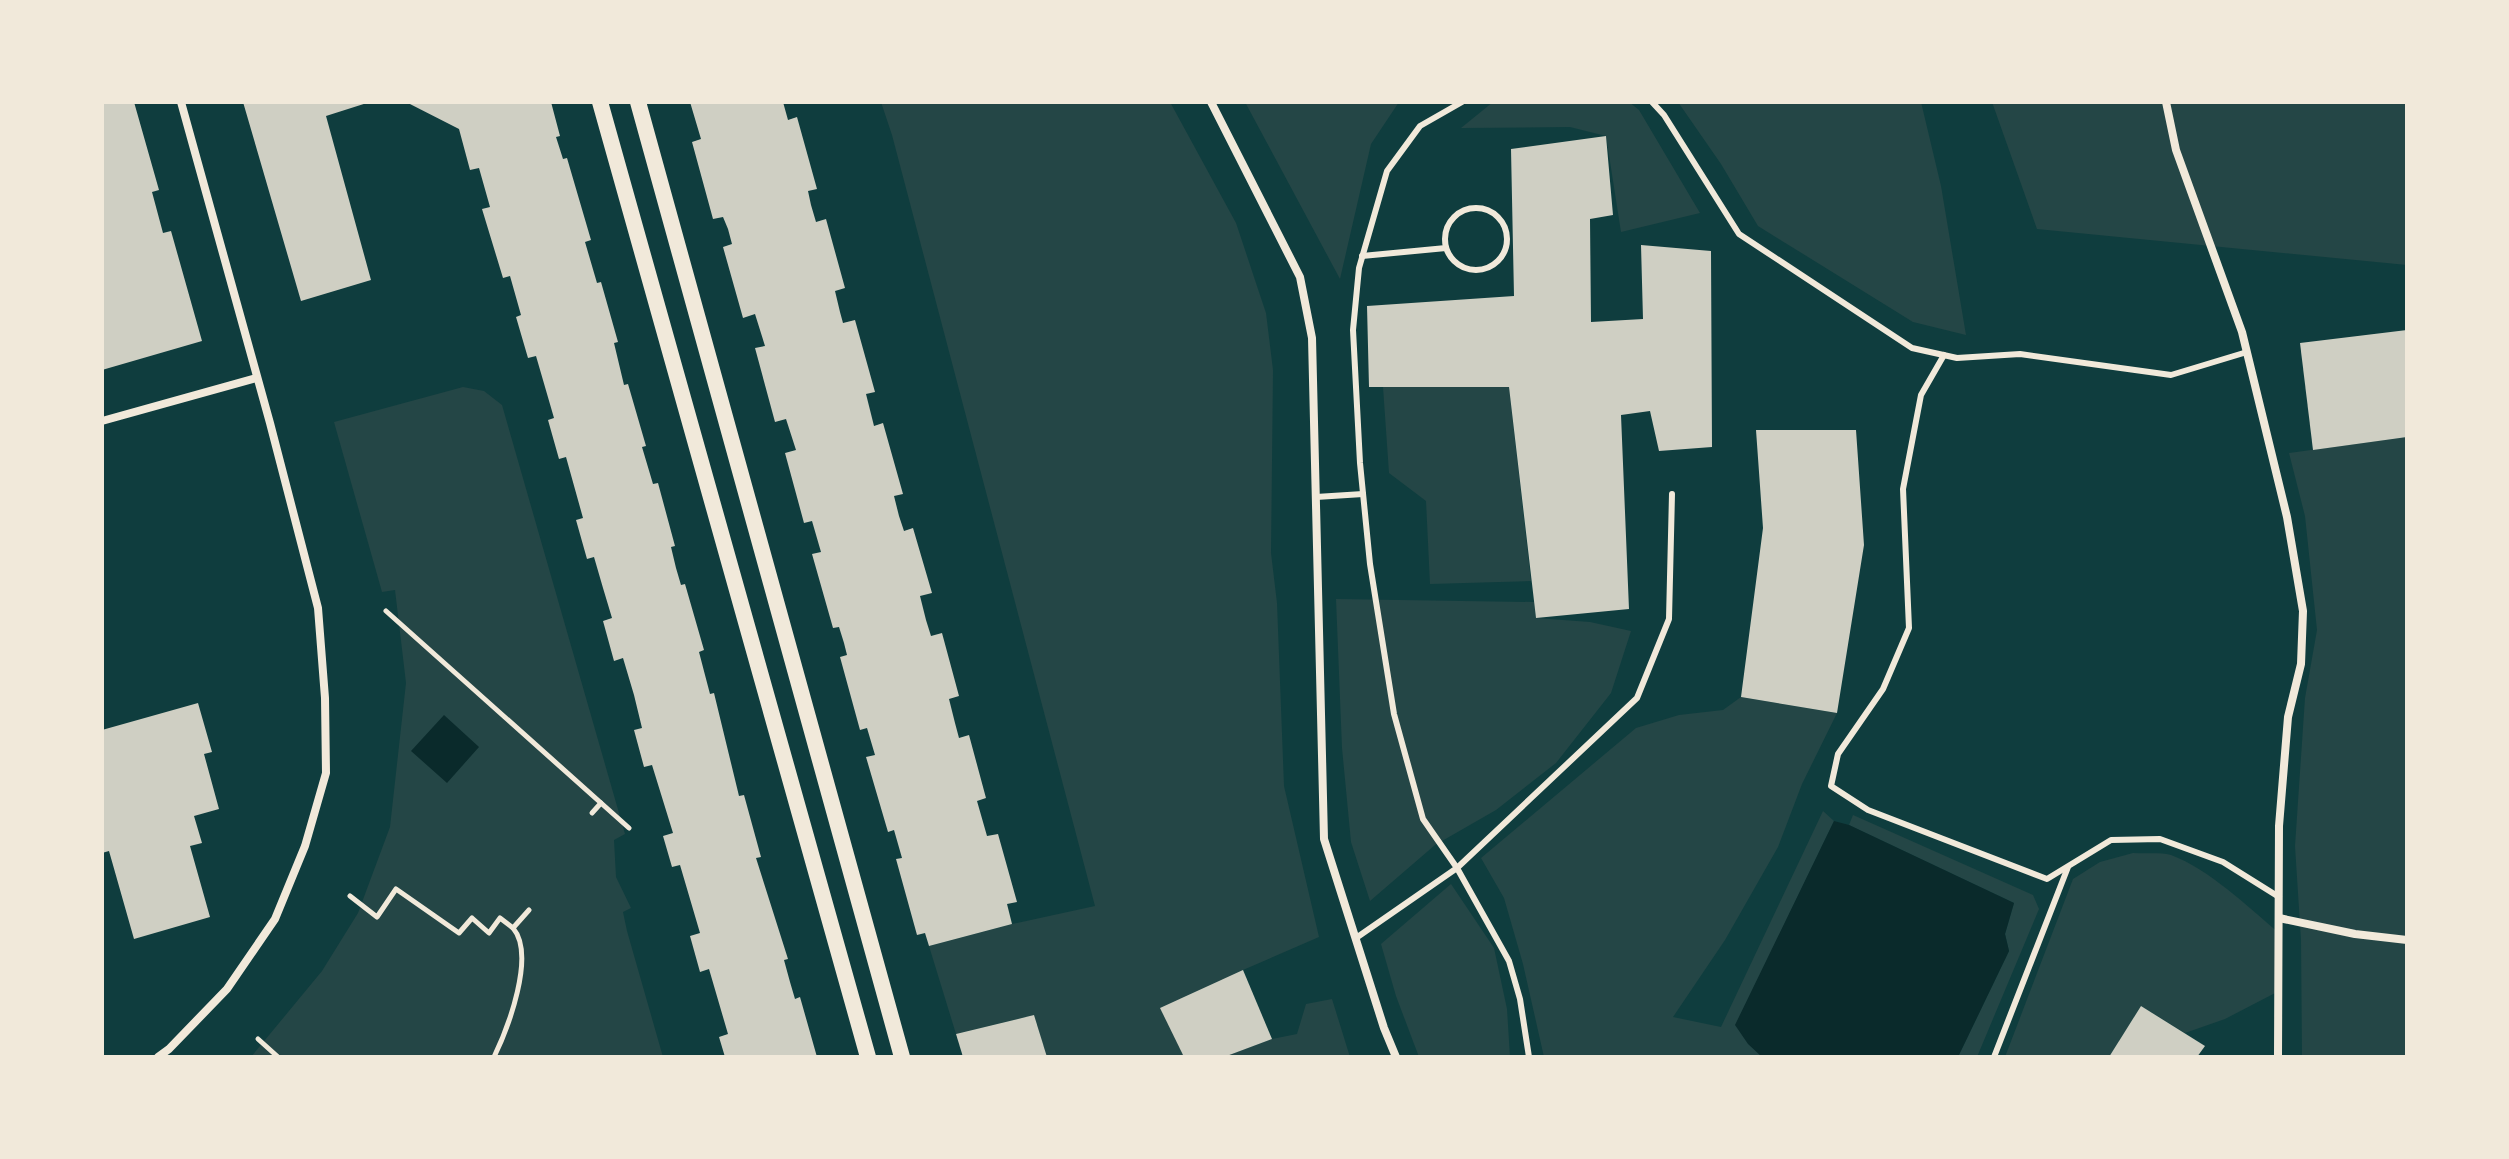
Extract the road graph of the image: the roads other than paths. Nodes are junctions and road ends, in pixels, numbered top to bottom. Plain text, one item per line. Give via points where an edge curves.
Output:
1 (181, 102) edge
2 (600, 102) edge
3 (638, 102) edge
4 (1211, 102) edge
5 (1462, 102) edge
6 (1652, 102) edge
7 (2166, 102) edge
8 (1446, 248) junction
9 (1362, 256) junction
10 (2247, 352) junction
11 (1944, 355) junction
12 (256, 378) junction
13 (102, 421) edge
14 (1363, 494) junction
15 (1672, 494) dead end
16 (1316, 497) junction
17 (2068, 867) junction
18 (1457, 868) junction
19 (2279, 897) junction
20 (2279, 918) junction
21 (1356, 938) junction
22 (2407, 940) edge
23 (158, 1057) edge
24 (868, 1057) edge
25 (902, 1057) edge
26 (1396, 1057) edge
27 (1529, 1057) edge
28 (1994, 1057) edge
29 (2278, 1057) edge

1 - 12 street
2 - 24 main road
3 - 25 main road
4 - 16 street via 1300,277 1312,338
5 - 9 lane via 1420,126 1387,171
6 - 11 lane via 1739,234 1912,348
7 - 10 street via 2176,150
8 - 8 lane via 1458,265 1488,268 1507,245 1504,224 1479,207 1459,212 1446,228
8 - 9 lane
9 - 14 lane via 1353,330
10 - 11 lane via 2171,375 2020,354
10 - 19 street via 2287,517 2303,611 2301,664 2288,717
11 - 17 lane via 1921,395 1903,489 1909,628 1883,689 1838,754 1831,786 1868,810 2047,879
12 - 13 street
12 - 23 street via 318,608 326,773 305,846 275,919 227,989
14 - 16 lane
14 - 18 lane via 1394,714 1423,819
15 - 18 lane via 1669,619 1637,698
16 - 21 street via 1324,839
17 - 19 lane via 2111,840 2160,839 2223,862
17 - 28 lane
18 - 21 lane
18 - 27 lane via 1509,961
19 - 20 street
20 - 22 street
20 - 29 street
21 - 26 street

